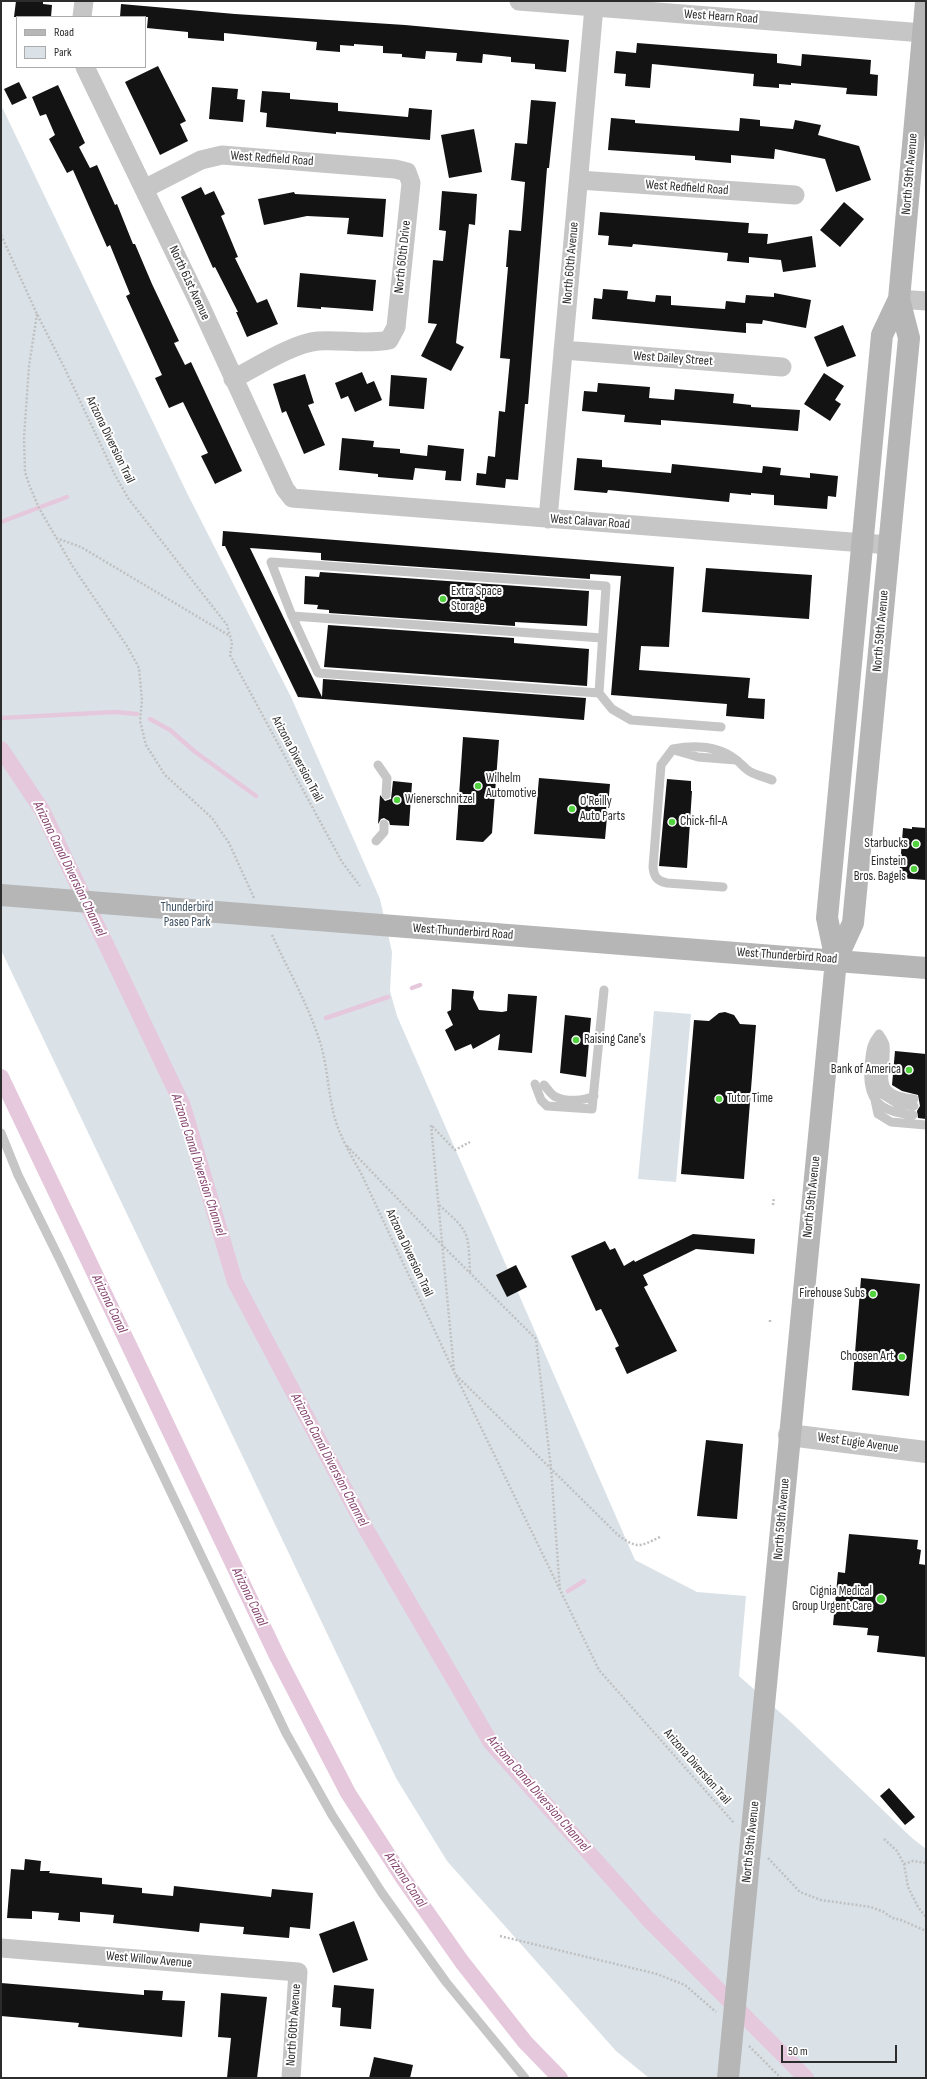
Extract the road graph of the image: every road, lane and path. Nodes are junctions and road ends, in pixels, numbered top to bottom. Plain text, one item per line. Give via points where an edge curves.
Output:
1 (84, 1) edge
2 (519, 1) edge
3 (926, 2) edge
4 (594, 7) junction
5 (82, 16) edge
6 (923, 33) junction
7 (85, 68) edge
8 (407, 172) joint
9 (579, 180) junction
10 (144, 189) junction
11 (795, 195) dead end
12 (1, 235) edge
13 (899, 299) junction
14 (926, 301) edge
15 (37, 314) junction
16 (563, 350) junction
17 (782, 367) dead end
18 (233, 379) junction
19 (292, 498) joint
20 (548, 519) junction
21 (56, 538) junction
22 (862, 544) junction
23 (889, 545) junction
24 (292, 616) junction
25 (230, 636) junction
26 (602, 638) junction
27 (848, 688) junction
28 (599, 693) junction
29 (721, 727) dead end
30 (869, 760) junction
31 (378, 765) dead end
32 (772, 780) dead end
33 (386, 795) dead end
34 (384, 824) dead end
35 (376, 841) dead end
36 (360, 886) dead end
37 (722, 888) dead end
38 (1, 895) edge
39 (255, 900) dead end
40 (269, 929) dead end
41 (836, 960) junction
42 (926, 968) edge
43 (604, 990) dead end
44 (535, 1084) dead end
45 (544, 1085) dead end
46 (594, 1096) junction
47 (875, 1100) junction
48 (926, 1125) edge
49 (1, 1133) edge
50 (344, 1142) junction
51 (470, 1142) dead end
52 (774, 1197) dead end
53 (439, 1205) junction
54 (773, 1205) dead end
55 (442, 1246) junction
56 (470, 1272) junction
57 (770, 1318) dead end
58 (770, 1322) dead end
59 (454, 1372) junction
60 (789, 1435) junction
61 (926, 1452) edge
62 (551, 1468) junction
63 (660, 1537) dead end
64 (560, 1592) junction
65 (740, 1829) dead end
66 (884, 1839) dead end
67 (767, 1858) dead end
68 (926, 1863) edge
69 (904, 1864) junction
70 (926, 1916) edge
71 (926, 1931) edge
72 (500, 1936) dead end
73 (1, 1948) edge
74 (298, 1972) joint
75 (720, 2015) dead end
76 (746, 2043) dead end
77 (290, 2078) edge
78 (525, 2078) edge
79 (728, 2078) edge
80 (781, 2078) edge

1 - 5 street
2 - 4 street, West Hearn Road
3 - 6 main road, North 59th Avenue
4 - 6 street, West Hearn Road
4 - 9 street, North 60th Avenue
6 - 13 main road, North 59th Avenue
7 - 10 street, North 61st Avenue
8 - 10 street, West Redfield Road via 222,155 201,160
8 - 18 street, North 60th Drive via 411,183 396,327 388,340 376,343 315,341 292,349
9 - 11 street, West Redfield Road
9 - 16 street, North 60th Avenue
10 - 18 street, North 61st Avenue
12 - 15 path, Arizona Diversion Trail
13 - 14 street
13 - 22 main road, North 59th Avenue via 882,334
13 - 23 main road, North 59th Avenue via 909,338
15 - 21 path via 29,366 24,466 37,504
15 - 25 path, Arizona Diversion Trail via 128,498 227,625
16 - 17 street, West Dailey Street
16 - 20 street, North 60th Avenue
18 - 19 street, North 61st Avenue via 285,489
19 - 20 street, West Calavar Road
20 - 22 street, West Calavar Road
21 - 25 path via 81,547
21 - 39 path via 140,668 140,721 146,745 165,775 212,818 228,843
22 - 23 street, West Calavar Road
22 - 27 main road, North 59th Avenue
23 - 30 main road, North 59th Avenue
24 - 26 lane
24 - 26 lane via 271,562 606,586
24 - 28 lane via 318,673
25 - 36 path, Arizona Diversion Trail via 230,655 339,857
26 - 28 lane
27 - 30 main road via 856,712 856,752
27 - 41 main road, North 59th Avenue via 826,918
28 - 29 lane via 612,710 631,720
30 - 41 main road, North 59th Avenue via 853,923
31 - 33 lane via 387,778
32 - 37 lane via 749,772 725,752 709,748 688,746 672,749 661,765 654,876 668,884
34 - 35 lane via 384,832
38 - 41 main road, West Thunderbird Road
40 - 50 path, Arizona Diversion Trail via 322,1048 332,1107
41 - 42 main road, West Thunderbird Road
41 - 60 main road, North 59th Avenue
43 - 46 lane
44 - 46 lane via 541,1100 547,1106 592,1109
45 - 46 lane via 554,1097 585,1100
47 - 47 lane via 869,1087 869,1072 871,1044 879,1034 885,1044 883,1074 887,1088 914,1106 895,1113
47 - 48 lane via 878,1114 891,1122
49 - 78 lane via 18,1175 286,1733 332,1815 382,1893 446,1982
50 - 55 path, Arizona Diversion Trail
50 - 59 path, Arizona Diversion Trail
51 - 53 path, Arizona Diversion Trail via 455,1150 431,1125
52 - 54 path
53 - 55 path, Arizona Diversion Trail
53 - 56 path via 462,1225 469,1239
55 - 56 path, Arizona Diversion Trail
55 - 59 path, Arizona Diversion Trail
56 - 62 path, Arizona Diversion Trail via 536,1340
57 - 58 path
59 - 62 path, Arizona Diversion Trail
59 - 64 path, Arizona Diversion Trail
60 - 61 street, West Eugie Avenue
60 - 79 main road, North 59th Avenue
62 - 63 path, Arizona Diversion Trail via 618,1535 632,1545 641,1546
62 - 64 path, Arizona Diversion Trail
64 - 65 path, Arizona Diversion Trail via 599,1670
66 - 69 path via 897,1851
67 - 71 path via 800,1892 828,1902 871,1907
68 - 69 path via 913,1861
69 - 70 path via 908,1888
72 - 75 path via 657,1974 685,1985
73 - 74 street, West Willow Avenue
74 - 77 street, North 60th Avenue
76 - 80 path

